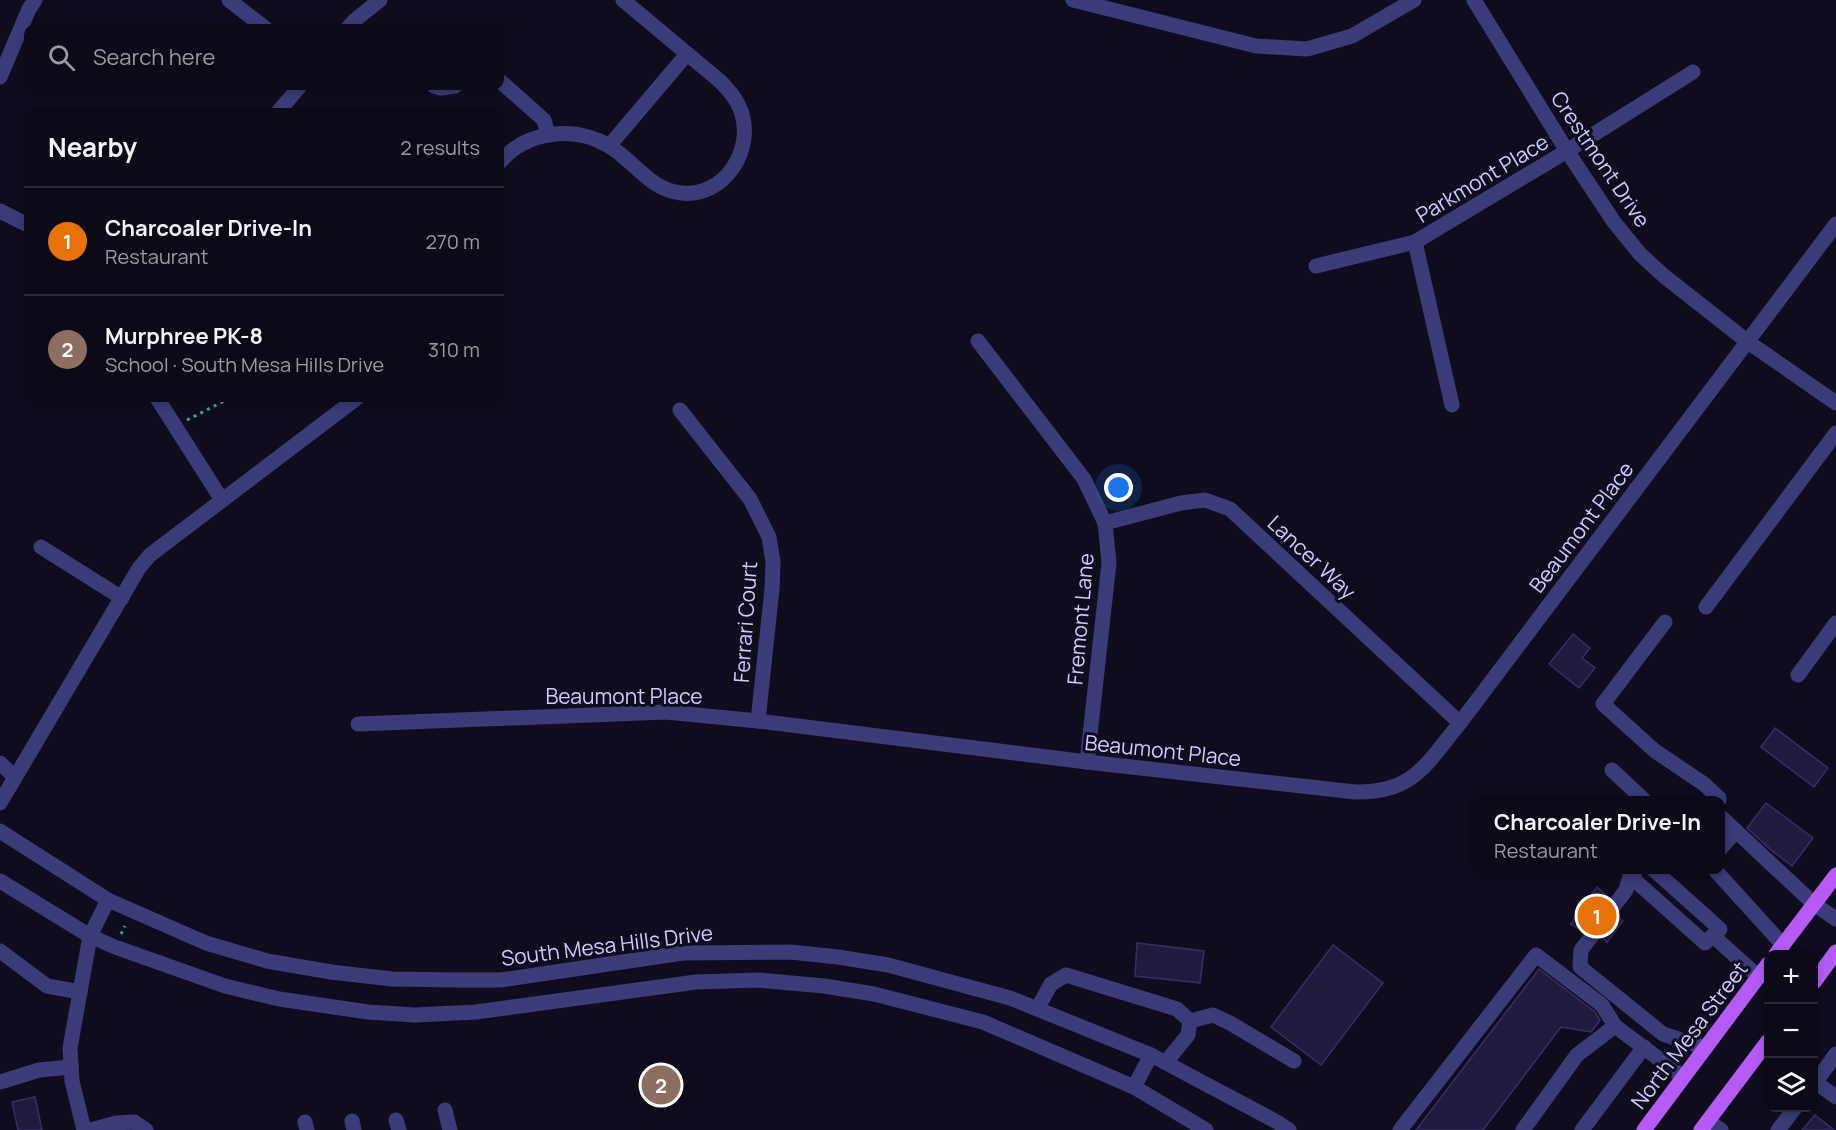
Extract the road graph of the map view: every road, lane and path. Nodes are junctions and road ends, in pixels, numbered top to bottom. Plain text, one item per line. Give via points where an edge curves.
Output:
1 (35, 0) edge
2 (229, 0) edge
3 (380, 0) edge
4 (623, 0) edge
5 (1073, 0) edge
6 (1414, 0) edge
7 (1474, 0) edge
8 (260, 24) edge
9 (358, 24) edge
10 (687, 54) junction
11 (1693, 72) dead end
12 (0, 77) edge
13 (504, 85) edge
14 (297, 90) edge
15 (281, 108) edge
16 (548, 134) junction
17 (609, 146) junction
18 (1567, 151) junction
19 (504, 157) edge
20 (0, 211) edge
21 (24, 223) edge
22 (1836, 224) edge
23 (1415, 242) junction
24 (1316, 266) dead end
25 (978, 341) dead end
26 (1748, 342) junction
27 (160, 402) edge
28 (222, 402) edge
29 (352, 402) edge
30 (1836, 402) edge
31 (1452, 405) dead end
32 (680, 410) dead end
33 (176, 426) junction
34 (1836, 432) edge
35 (222, 500) junction
36 (1105, 523) junction
37 (41, 547) dead end
38 (122, 598) junction
39 (1706, 607) dead end
40 (1665, 622) dead end
41 (1836, 622) edge
42 (1798, 675) dead end
43 (758, 721) junction
44 (1460, 723) junction
45 (358, 724) dead end
46 (1087, 762) junction
47 (0, 763) edge
48 (1612, 770) dead end
49 (15, 777) junction
50 (1639, 796) edge
51 (1717, 796) edge
52 (0, 803) edge
53 (1725, 821) edge
54 (0, 831) edge
55 (1736, 831) junction
56 (1725, 843) edge
57 (1633, 874) edge
58 (1634, 874) edge
59 (1658, 874) edge
60 (1718, 874) edge
61 (1836, 875) edge
62 (1, 883) edge
63 (108, 900) junction
64 (1814, 904) junction
65 (1610, 911) tunnel mouth
66 (1836, 919) edge
67 (125, 926) dead end
68 (1595, 932) tunnel mouth
69 (121, 934) dead end
70 (90, 936) junction
71 (1713, 936) junction
72 (1780, 950) edge
73 (0, 951) edge
74 (1836, 952) edge
75 (1764, 971) edge
76 (1818, 977) edge
77 (80, 993) junction
78 (1036, 1009) junction
79 (1190, 1021) junction
80 (1615, 1026) junction
81 (1764, 1046) edge
82 (1644, 1047) junction
83 (1706, 1048) junction
84 (1836, 1054) edge
85 (1151, 1055) junction
86 (1294, 1061) dead end
87 (1166, 1062) junction
88 (71, 1067) junction
89 (1683, 1077) junction
90 (1818, 1078) edge
91 (0, 1082) edge
92 (1818, 1086) edge
93 (1134, 1087) junction
94 (1836, 1097) edge
95 (445, 1110) dead end
96 (1792, 1112) edge
97 (1704, 1126) edge
98 (84, 1130) edge
99 (91, 1130) edge
100 (146, 1130) edge
101 (450, 1130) edge
102 (1206, 1130) edge
103 (1289, 1130) edge
104 (1400, 1130) edge
105 (1523, 1130) edge
106 (1582, 1130) edge
107 (1644, 1130) edge
108 (1721, 1130) edge
109 (1778, 1130) edge

1 - 12 street
2 - 8 street
3 - 9 street
4 - 10 street
5 - 6 street via 1256,46 1307,49 1352,36
7 - 18 street, Crestmont Drive
10 - 17 street
10 - 17 street via 721,81 742,113 743,141 732,171 709,188 681,193 657,185
11 - 18 street, Parkmont Place
13 - 16 street via 544,120
14 - 15 street
16 - 17 street via 593,139
16 - 19 street via 524,142
18 - 23 street, Parkmont Place
18 - 26 street, Crestmont Drive via 1640,254
20 - 21 street
22 - 26 street, Beaumont Place
23 - 24 street, Parkmont Place
23 - 31 street, Parkmont Place
25 - 36 street, Fremont Lane via 1084,479
26 - 30 street, Crestmont Drive
26 - 44 street, Beaumont Place
27 - 33 street
28 - 33 path
29 - 35 street
32 - 43 street, Ferrari Court via 750,499 769,537 772,589
33 - 35 street
34 - 39 street
35 - 38 street via 150,555
36 - 44 street, Lancer Way via 1205,500 1230,509
36 - 46 street, Fremont Lane via 1109,563
37 - 38 street
38 - 49 street
40 - 51 street via 1603,704 1655,751
41 - 42 street
43 - 45 street, Beaumont Place via 666,712
43 - 46 street, Beaumont Place
44 - 46 street, Beaumont Place via 1411,779 1374,793
47 - 49 street
48 - 50 street
49 - 52 street
53 - 55 street
54 - 63 street, South Mesa Hills Drive
55 - 56 street
55 - 64 street
57 - 65 street
58 - 71 street via 1706,943
59 - 71 street via 1720,929
60 - 72 street
61 - 64 main road
62 - 70 street
63 - 70 street
63 - 78 street, South Mesa Hills Drive via 206,943 267,962 392,980 501,980 683,953 791,952 888,965 1000,995
64 - 66 street
64 - 72 main road
67 - 69 path
68 - 83 street via 1581,950 1580,967 1663,1034
70 - 77 street
70 - 93 street via 225,986 279,999 415,1015 476,1012 696,982 758,980 824,986 874,994 983,1022
71 - 75 street
73 - 77 street via 47,986
74 - 76 main road
75 - 83 main road, North Mesa Street
77 - 88 street via 70,1048
78 - 79 street via 1050,984 1066,975 1178,1009
78 - 85 street, South Mesa Hills Drive
79 - 86 street via 1213,1015
79 - 87 street via 1188,1035
80 - 82 street
80 - 104 street via 1602,1005 1536,955
80 - 105 street via 1577,1055
81 - 97 main road
82 - 89 street
82 - 106 street
83 - 89 main road, North Mesa Street
84 - 90 street
85 - 87 street, South Mesa Hills Drive
85 - 93 street
87 - 103 street, South Mesa Hills Drive
88 - 91 street via 39,1070
88 - 98 street
89 - 107 main road, North Mesa Street
92 - 94 street
93 - 102 street
95 - 101 street
96 - 109 street
97 - 108 street
99 - 100 street via 134,1122

